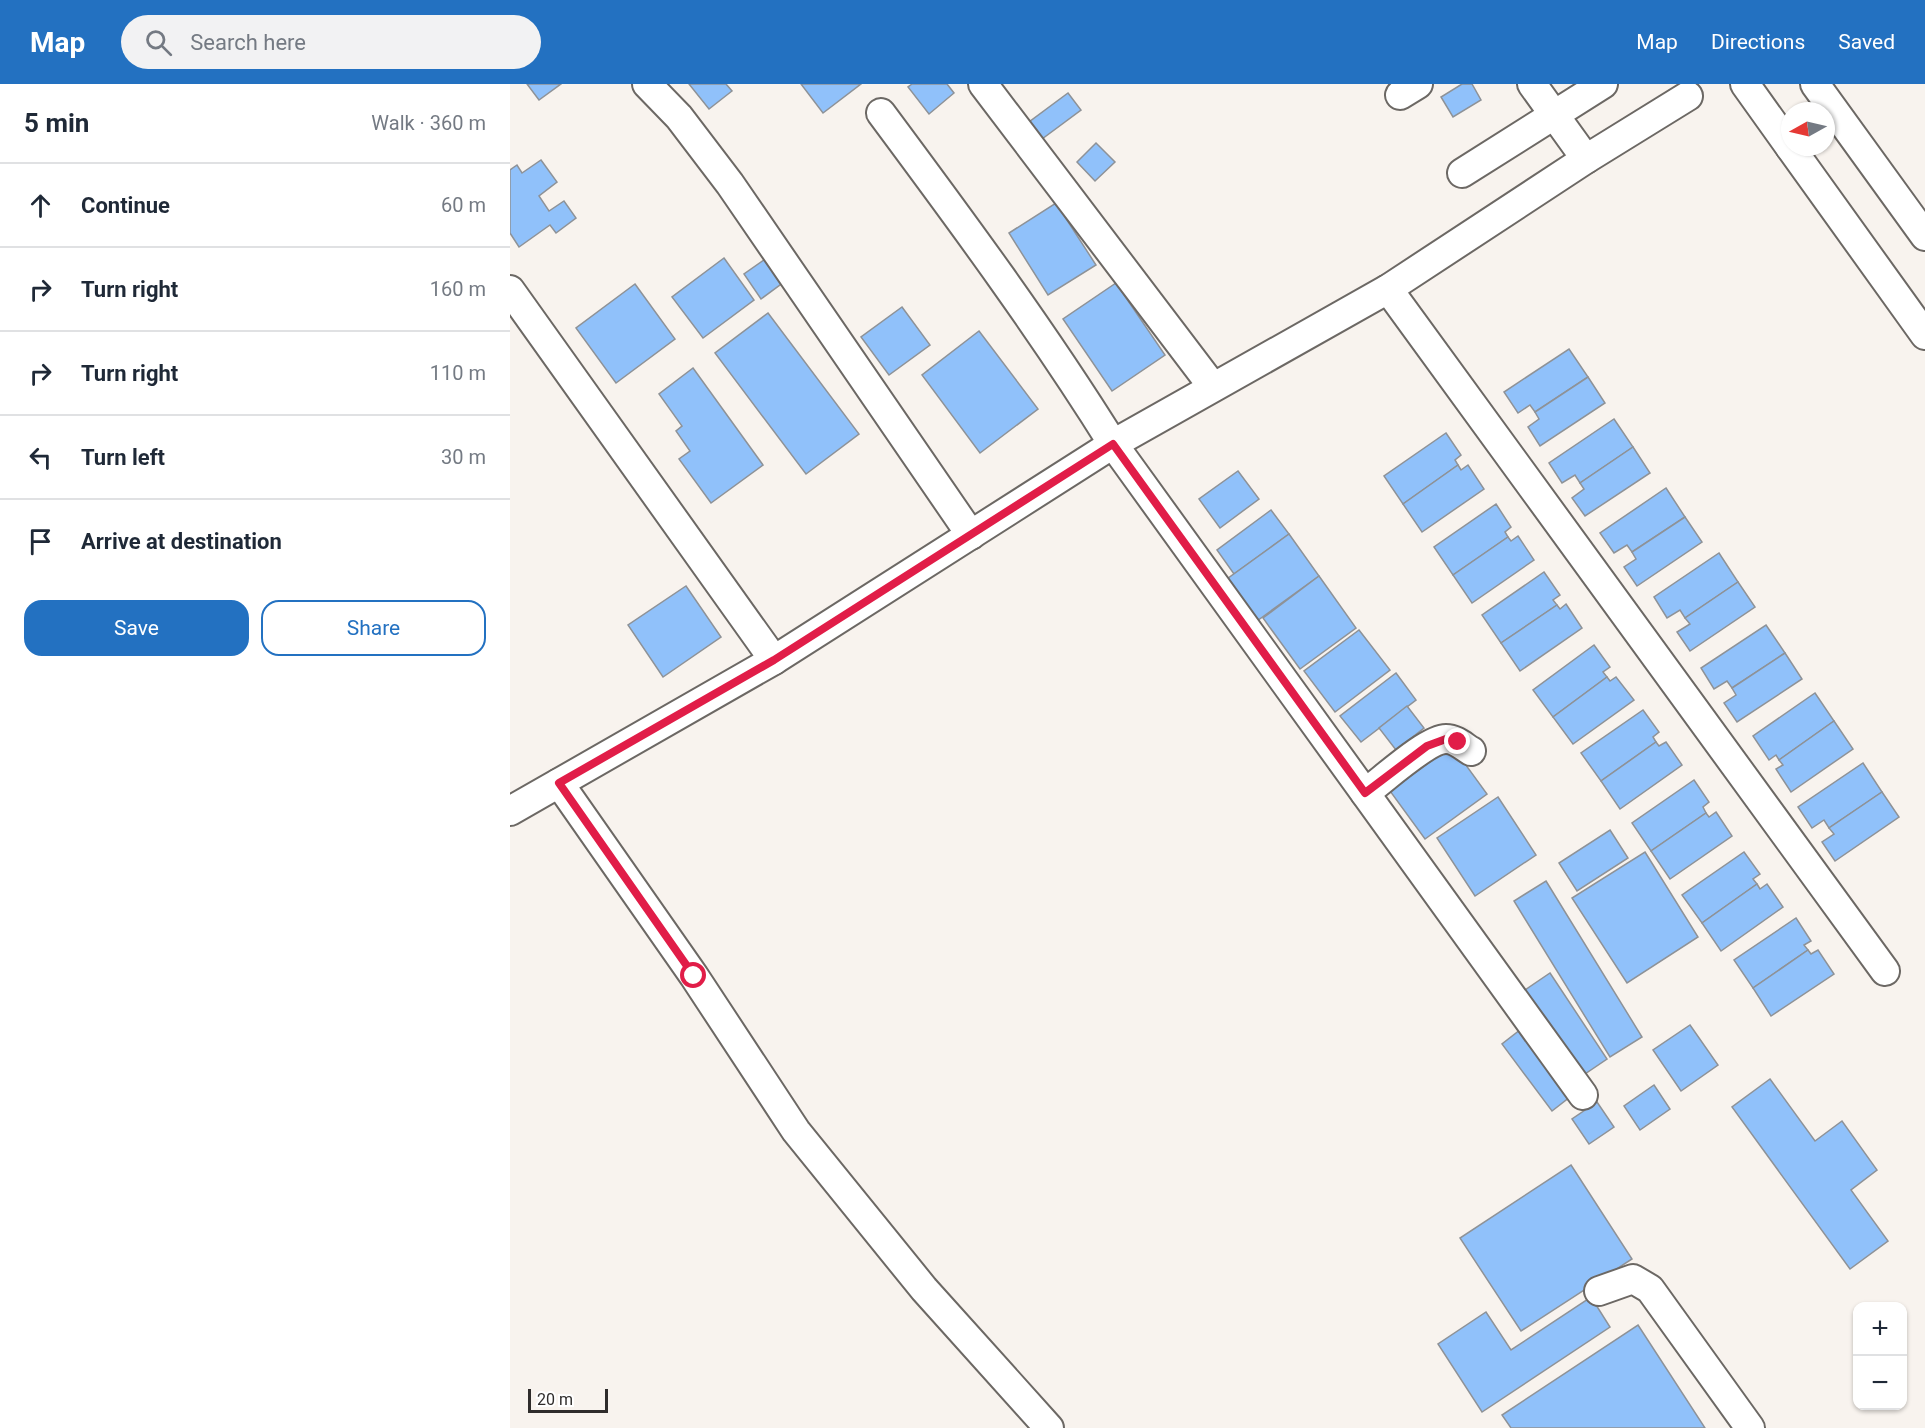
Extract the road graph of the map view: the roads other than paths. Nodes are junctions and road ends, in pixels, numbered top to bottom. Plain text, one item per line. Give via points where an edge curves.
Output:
1 (647, 84) edge
2 (982, 84) edge
3 (1532, 84) edge
4 (1603, 84) edge
5 (1745, 84) edge
6 (1815, 84) edge
7 (1688, 96) dead end
8 (881, 113) dead end
9 (1554, 115) junction
10 (1781, 134) edge
11 (1796, 156) edge
12 (1586, 159) junction
13 (1462, 173) dead end
14 (1925, 236) edge
15 (1388, 289) junction
16 (510, 290) edge
17 (1925, 335) edge
18 (1213, 387) junction
19 (1113, 444) junction
20 (971, 535) junction
21 (774, 660) junction
22 (1471, 751) dead end
23 (559, 783) junction
24 (1365, 793) junction
25 (510, 810) edge
26 (1886, 971) dead end
27 (1583, 1095) dead end
28 (1599, 1291) dead end
29 (1049, 1428) edge
30 (1750, 1428) edge

1 - 20 street via 679,117 730,184
2 - 18 street
3 - 9 street
4 - 9 street
5 - 10 street
6 - 14 street
7 - 12 street
8 - 19 street via 995,267
9 - 12 street
9 - 13 street
11 - 17 street
12 - 15 street
15 - 18 street
15 - 26 street
16 - 21 street
18 - 19 street
19 - 20 street
19 - 24 street
20 - 21 street
21 - 23 street
22 - 24 street via 1446,739 1427,746
23 - 25 street
23 - 29 street via 796,1131 924,1289
24 - 27 street
28 - 30 street via 1633,1279 1650,1289

